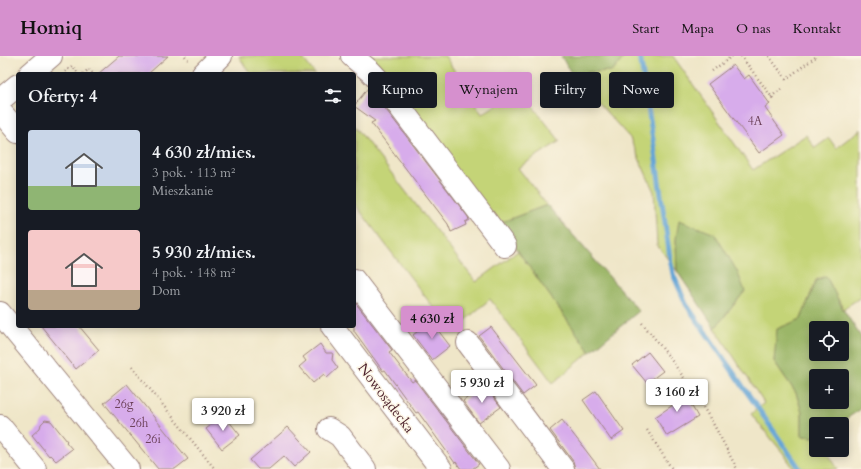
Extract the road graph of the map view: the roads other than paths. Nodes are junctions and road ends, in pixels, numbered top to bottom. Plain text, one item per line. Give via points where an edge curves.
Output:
1 (51, 56) edge
2 (221, 56) edge
3 (352, 56) edge
4 (32, 72) edge
5 (205, 72) edge
6 (16, 87) edge
7 (0, 100) edge
8 (0, 111) edge
9 (16, 130) edge
10 (505, 246) dead end
11 (356, 283) edge
12 (0, 313) edge
13 (334, 328) edge
14 (468, 343) dead end
15 (0, 426) edge
16 (329, 429) dead end
17 (35, 469) edge
18 (128, 469) edge
19 (366, 469) edge
20 (441, 469) edge
21 (499, 469) edge
22 (563, 469) edge

1 - 4 lane
2 - 5 lane
3 - 10 lane via 384,86
6 - 7 lane
8 - 9 lane
11 - 21 lane
12 - 18 lane
13 - 20 lane, Nowosądecka
14 - 22 lane
15 - 17 lane
16 - 19 lane via 340,436

